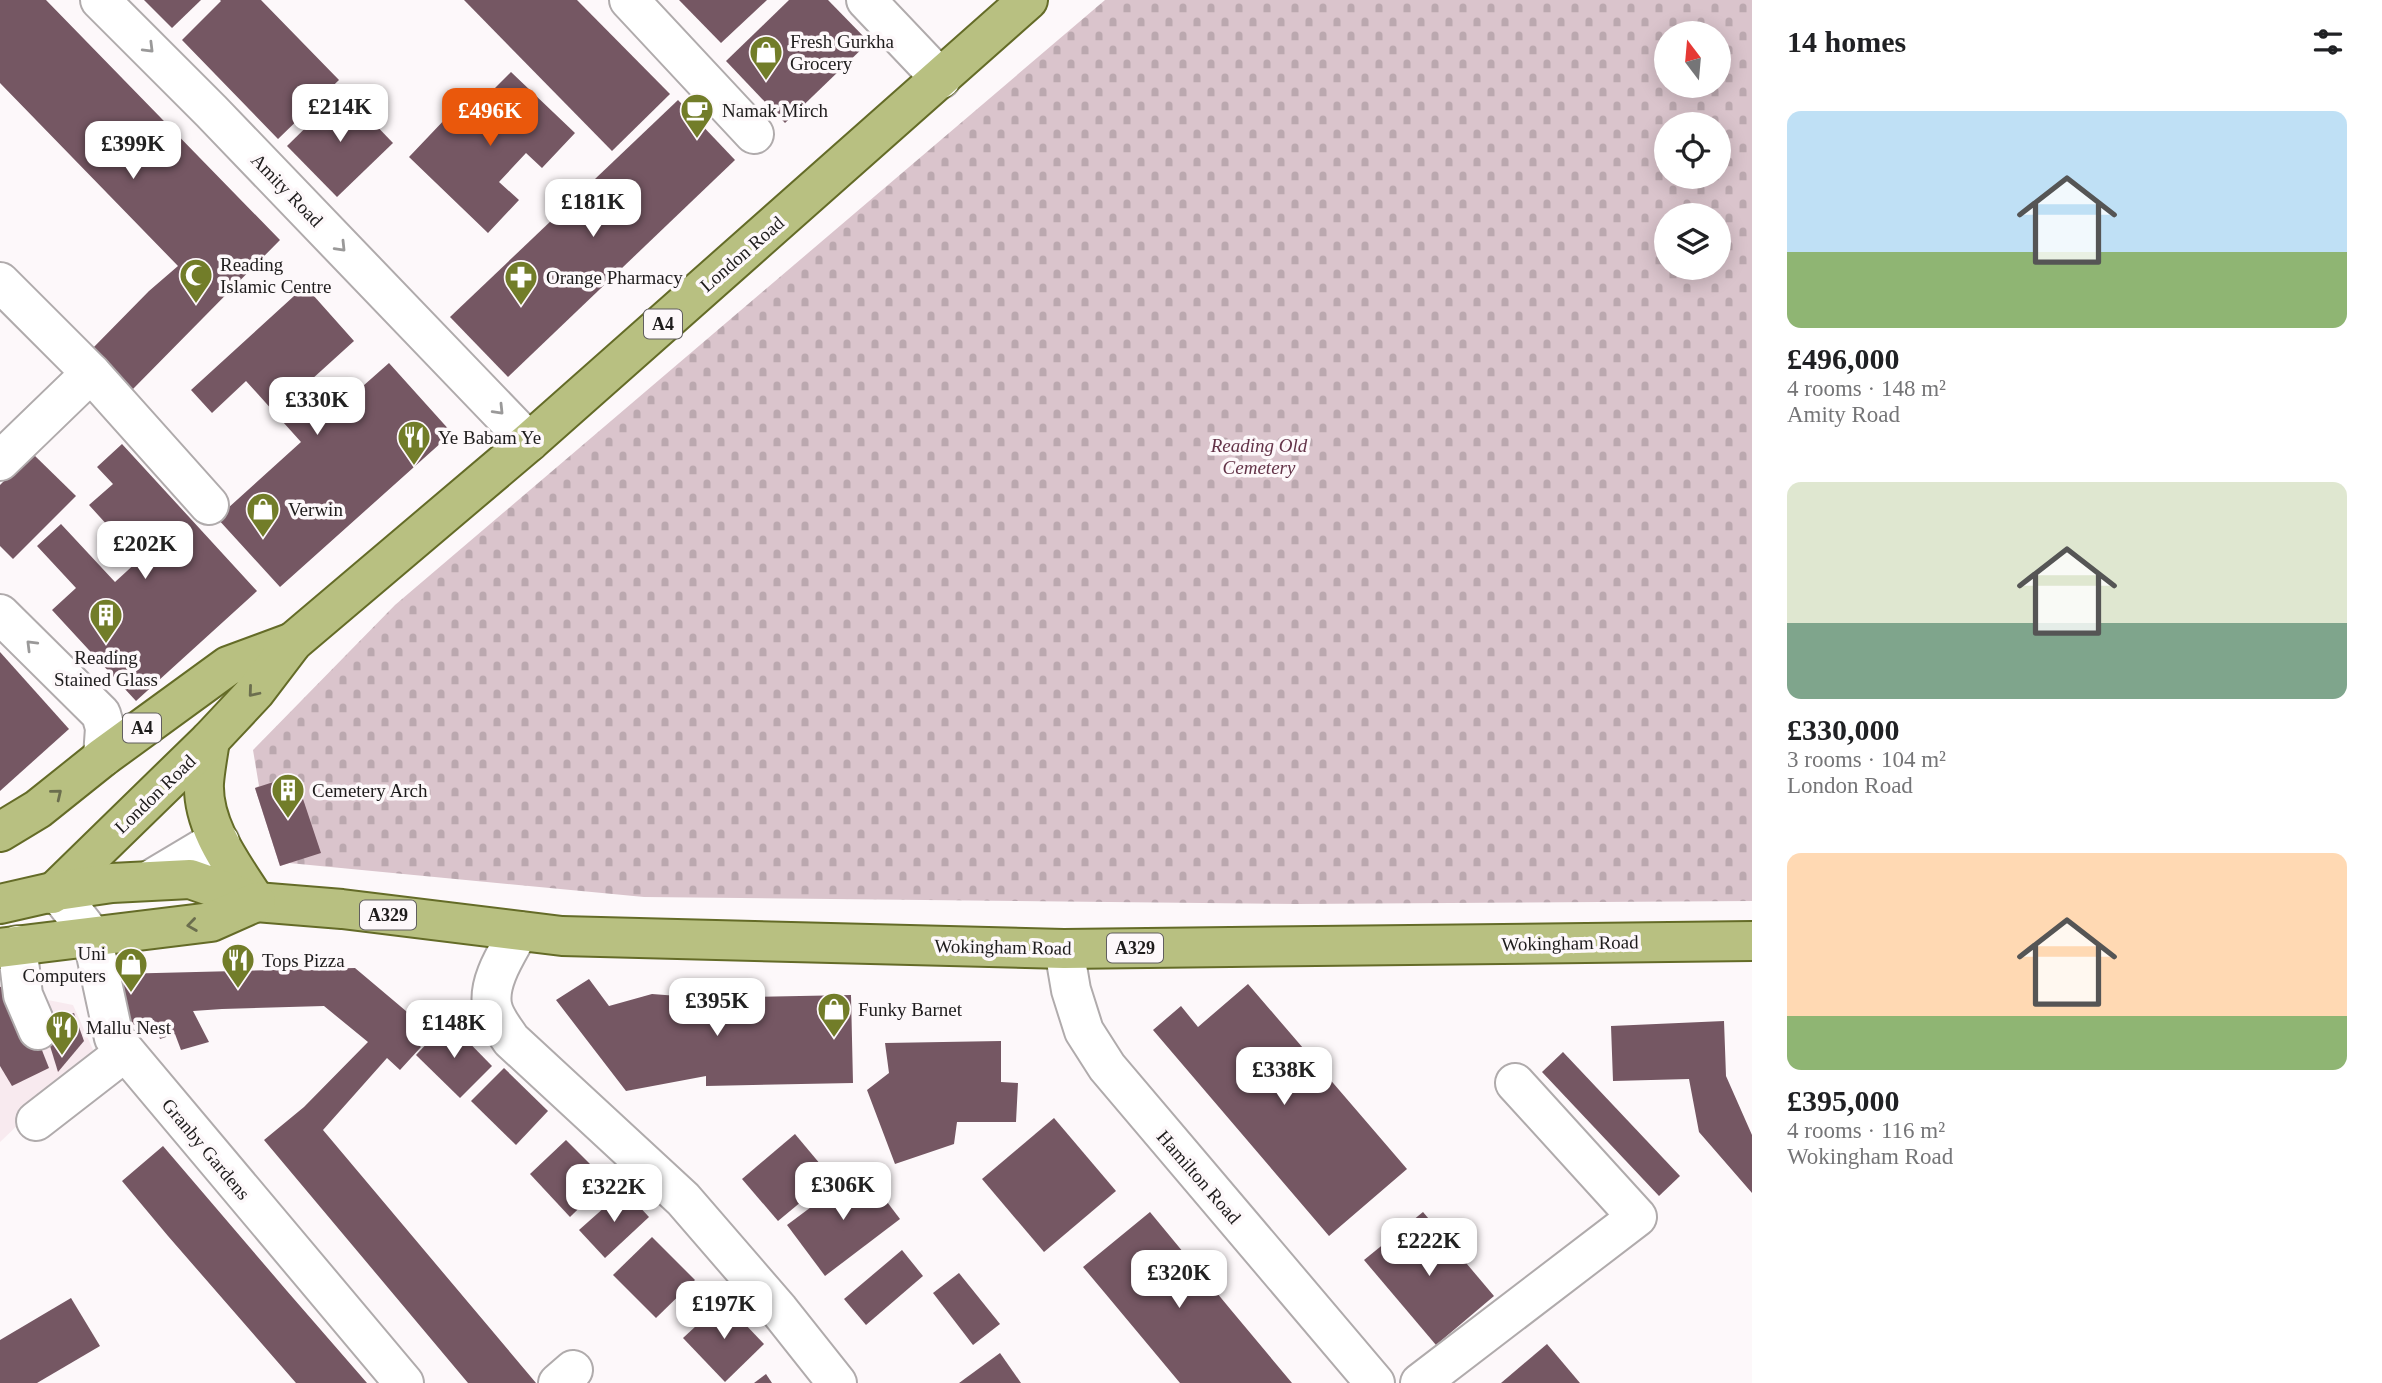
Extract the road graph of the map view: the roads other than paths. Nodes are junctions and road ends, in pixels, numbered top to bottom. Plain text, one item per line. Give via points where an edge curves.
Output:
1 (100, 0) edge
2 (629, 0) edge
3 (866, 0) edge
4 (1028, 0) edge
5 (941, 79) junction
6 (754, 134) dead end
7 (0, 282) edge
8 (91, 373) junction
9 (529, 442) junction
10 (0, 461) edge
11 (209, 505) dead end
12 (0, 614) edge
13 (293, 642) junction
14 (210, 740) junction
15 (103, 757) junction
16 (0, 832) edge
17 (220, 842) junction
18 (150, 880) junction
19 (57, 891) junction
20 (256, 902) junction
21 (0, 904) edge
22 (519, 931) junction
23 (92, 936) junction
24 (5, 940) edge
25 (1752, 941) edge
26 (1064, 949) junction
27 (38, 1030) dead end
28 (125, 1052) junction
29 (1515, 1083) dead end
30 (36, 1121) dead end
31 (404, 1383) edge
32 (836, 1383) edge
33 (1376, 1383) edge
34 (1420, 1383) edge

1 -> 9 street, Amity Road
2 - 6 street
3 - 5 street
4 - 5 main road, London Road / A4
5 - 9 main road, London Road / A4
7 - 8 street
8 - 10 street
8 - 11 street
9 - 13 main road, London Road / A4
15 -> 12 street via 101,715
13 -> 14 main road, London Road / A4
13 - 15 main road, London Road / A4 via 228,666
14 - 17 main road via 204,786
14 - 19 main road, London Road / A4
16 -> 15 main road, London Road / A4 via 38,809
17 - 18 street
17 - 20 main road
18 - 19 main road, Wokingham Road / A329
18 - 20 main road, Wokingham Road / A329 via 190,879
19 - 21 main road, A329
19 - 23 street, Granby Gardens
19 - 24 main road, London Road / A4
20 - 22 main road, Wokingham Road / A329
20 -> 23 main road, Wokingham Road / A329 via 211,922
22 - 26 main road, Wokingham Road / A329 via 562,936
22 - 32 street via 494,981 492,1003 511,1040 683,1199
23 - 24 main road, A329
23 - 28 street, Granby Gardens via 114,1038
24 - 27 street
25 - 26 main road, Wokingham Road / A329
26 - 33 street, Hamilton Road via 1084,1031 1107,1067
28 - 30 street
28 - 31 street, Granby Gardens
29 - 34 street via 1637,1217

